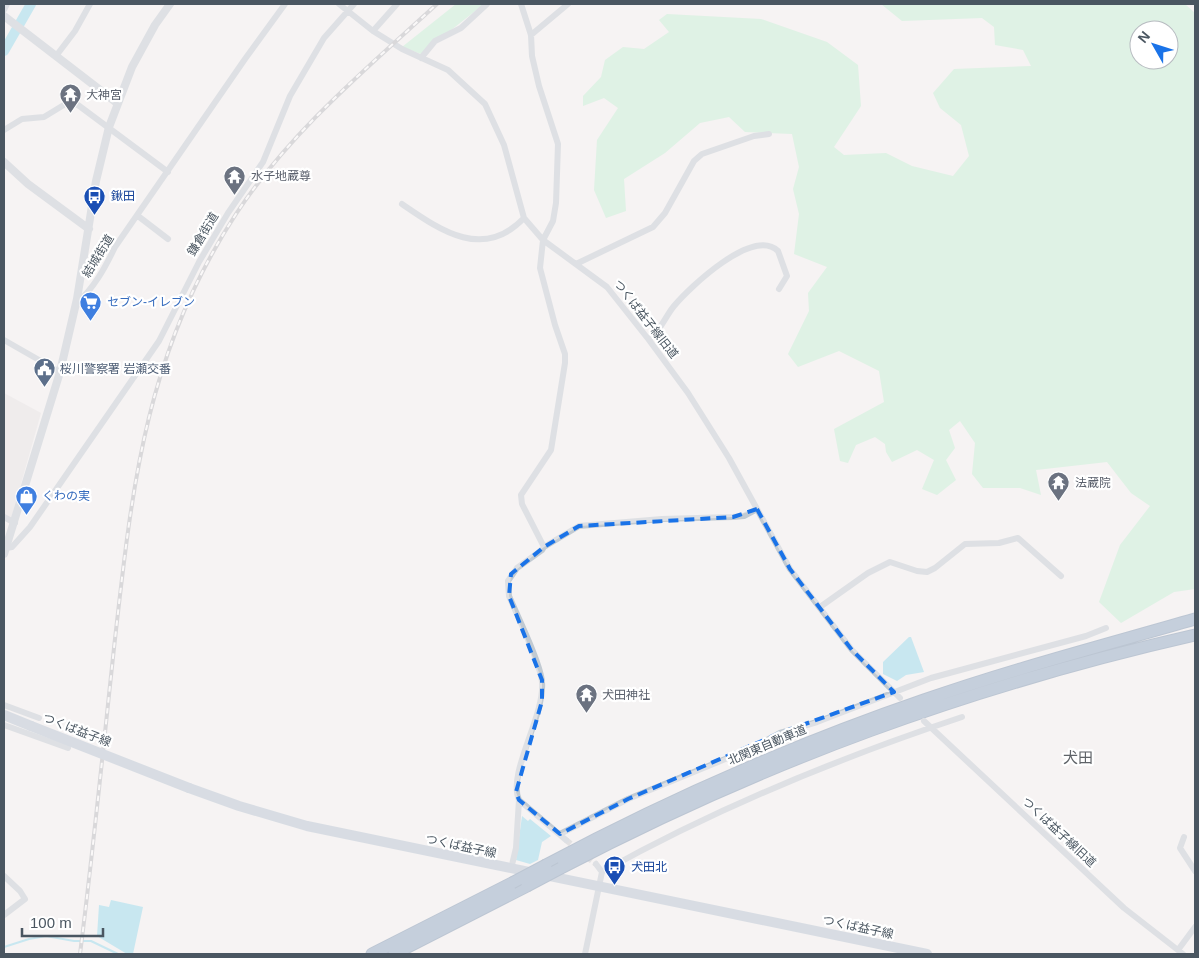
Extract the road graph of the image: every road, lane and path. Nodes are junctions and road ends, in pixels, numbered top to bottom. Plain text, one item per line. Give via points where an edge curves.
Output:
1 (7, 4) edge
2 (90, 4) edge
3 (170, 4) edge
4 (285, 4) edge
5 (339, 4) edge
6 (354, 4) edge
7 (397, 4) edge
8 (487, 4) edge
9 (521, 4) edge
10 (568, 4) edge
11 (4, 10) edge
12 (347, 12) junction
13 (4, 16) edge
14 (373, 31) junction
15 (531, 35) junction
16 (56, 56) junction
17 (421, 58) junction
18 (117, 102) junction
19 (109, 127) junction
20 (4, 130) edge
21 (769, 134) dead end
22 (4, 162) edge
23 (168, 172) junction
24 (402, 204) dead end
25 (138, 216) junction
26 (524, 218) junction
27 (89, 229) junction
28 (168, 239) dead end
29 (543, 240) junction
30 (576, 264) junction
31 (779, 289) dead end
32 (76, 304) junction
33 (4, 340) edge
34 (649, 340) junction
35 (60, 372) junction
36 (757, 509) junction
37 (4, 517) edge
38 (15, 523) junction
39 (544, 547) junction
40 (5, 551) edge
41 (1061, 576) dead end
42 (820, 607) junction
43 (1195, 619) edge
44 (1106, 628) dead end
45 (1195, 635) edge
46 (894, 692) junction
47 (900, 698) dead end
48 (4, 705) edge
49 (4, 715) edge
50 (962, 717) dead end
51 (39, 718) dead end
52 (924, 721) dead end
53 (4, 726) edge
54 (932, 728) junction
55 (68, 748) dead end
56 (519, 800) junction
57 (560, 834) junction
58 (1184, 837) dead end
59 (566, 840) tunnel mouth
60 (596, 864) tunnel mouth
61 (510, 869) junction
62 (1195, 871) edge
63 (602, 872) junction
64 (4, 876) edge
65 (599, 887) junction
66 (4, 915) edge
67 (1195, 927) edge
68 (1180, 952) edge
69 (372, 954) edge
70 (394, 954) edge
71 (585, 954) edge
72 (927, 954) edge

1 - 11 street
2 - 16 street
3 - 18 street via 135,61
4 - 23 street, 結城街道
5 - 12 street, つくば益子線旧道
6 - 12 street, 鎌倉街道
7 - 14 street
8 - 17 street via 461,28 435,41
9 - 15 street
10 - 15 street
12 - 14 street, つくば益子線旧道
12 - 40 street, 鎌倉街道 via 324,38 290,96 263,162 199,262 160,341 30,527
13 - 16 street
14 - 17 street, つくば益子線旧道
15 - 29 street via 539,86 558,144 556,203
16 - 18 street
17 - 26 street, つくば益子線旧道 via 459,79 492,115 504,145
18 - 19 street
19 - 20 street via 78,105 67,103 44,117 22,118
19 - 23 street
19 - 27 street
21 - 30 street via 702,154 694,161 665,213 653,227
22 - 27 street
23 - 25 street, 結城街道
24 - 26 street via 447,232 474,240 498,235
25 - 28 street
25 - 32 street, 結城街道 via 86,295
26 - 29 street, つくば益子線旧道
27 - 32 street
29 - 30 street, つくば益子線旧道
29 - 39 street via 542,278 565,363 551,450 522,491 520,499
30 - 34 street, つくば益子線旧道 via 607,287
31 - 34 street via 787,276 778,251 764,245 754,246 704,274
32 - 35 street, 結城街道
33 - 35 street
34 - 36 street, つくば益子線旧道 via 725,450
35 - 38 street, 結城街道
36 - 39 street via 733,518 696,517 579,526
36 - 42 street, つくば益子線旧道 via 786,562
37 - 38 street
38 - 40 street, 結城街道
39 - 56 street via 511,574 507,586 508,596 542,680 542,701 518,777 516,792
41 - 42 street via 1018,538 999,543 965,544 927,572 890,562 868,573
42 - 46 street, つくば益子線旧道 via 852,650
43 - 69 highway, 北関東自動車道, bridge via 990,678 844,729 712,783 606,833
44 - 46 street
45 - 70 highway, 北関東自動車道, bridge via 993,688 866,730 718,791
46 - 47 street, つくば益子線旧道
46 - 57 street via 780,733 752,748 628,799
48 - 51 street
49 - 61 main road, つくば益子線, bridge via 189,788 289,822
50 - 54 street
52 - 54 street, つくば益子線旧道
53 - 55 street
54 - 63 street via 842,760 723,812
54 - 68 street, つくば益子線旧道 via 1124,908
56 - 57 street
56 - 61 street via 516,848
57 - 59 street
58 - 62 street via 1180,848
60 - 63 street
61 - 65 main road, つくば益子線
63 - 65 street
64 - 66 street via 25,899
65 - 71 street
65 - 72 main road, つくば益子線
67 - 68 street

